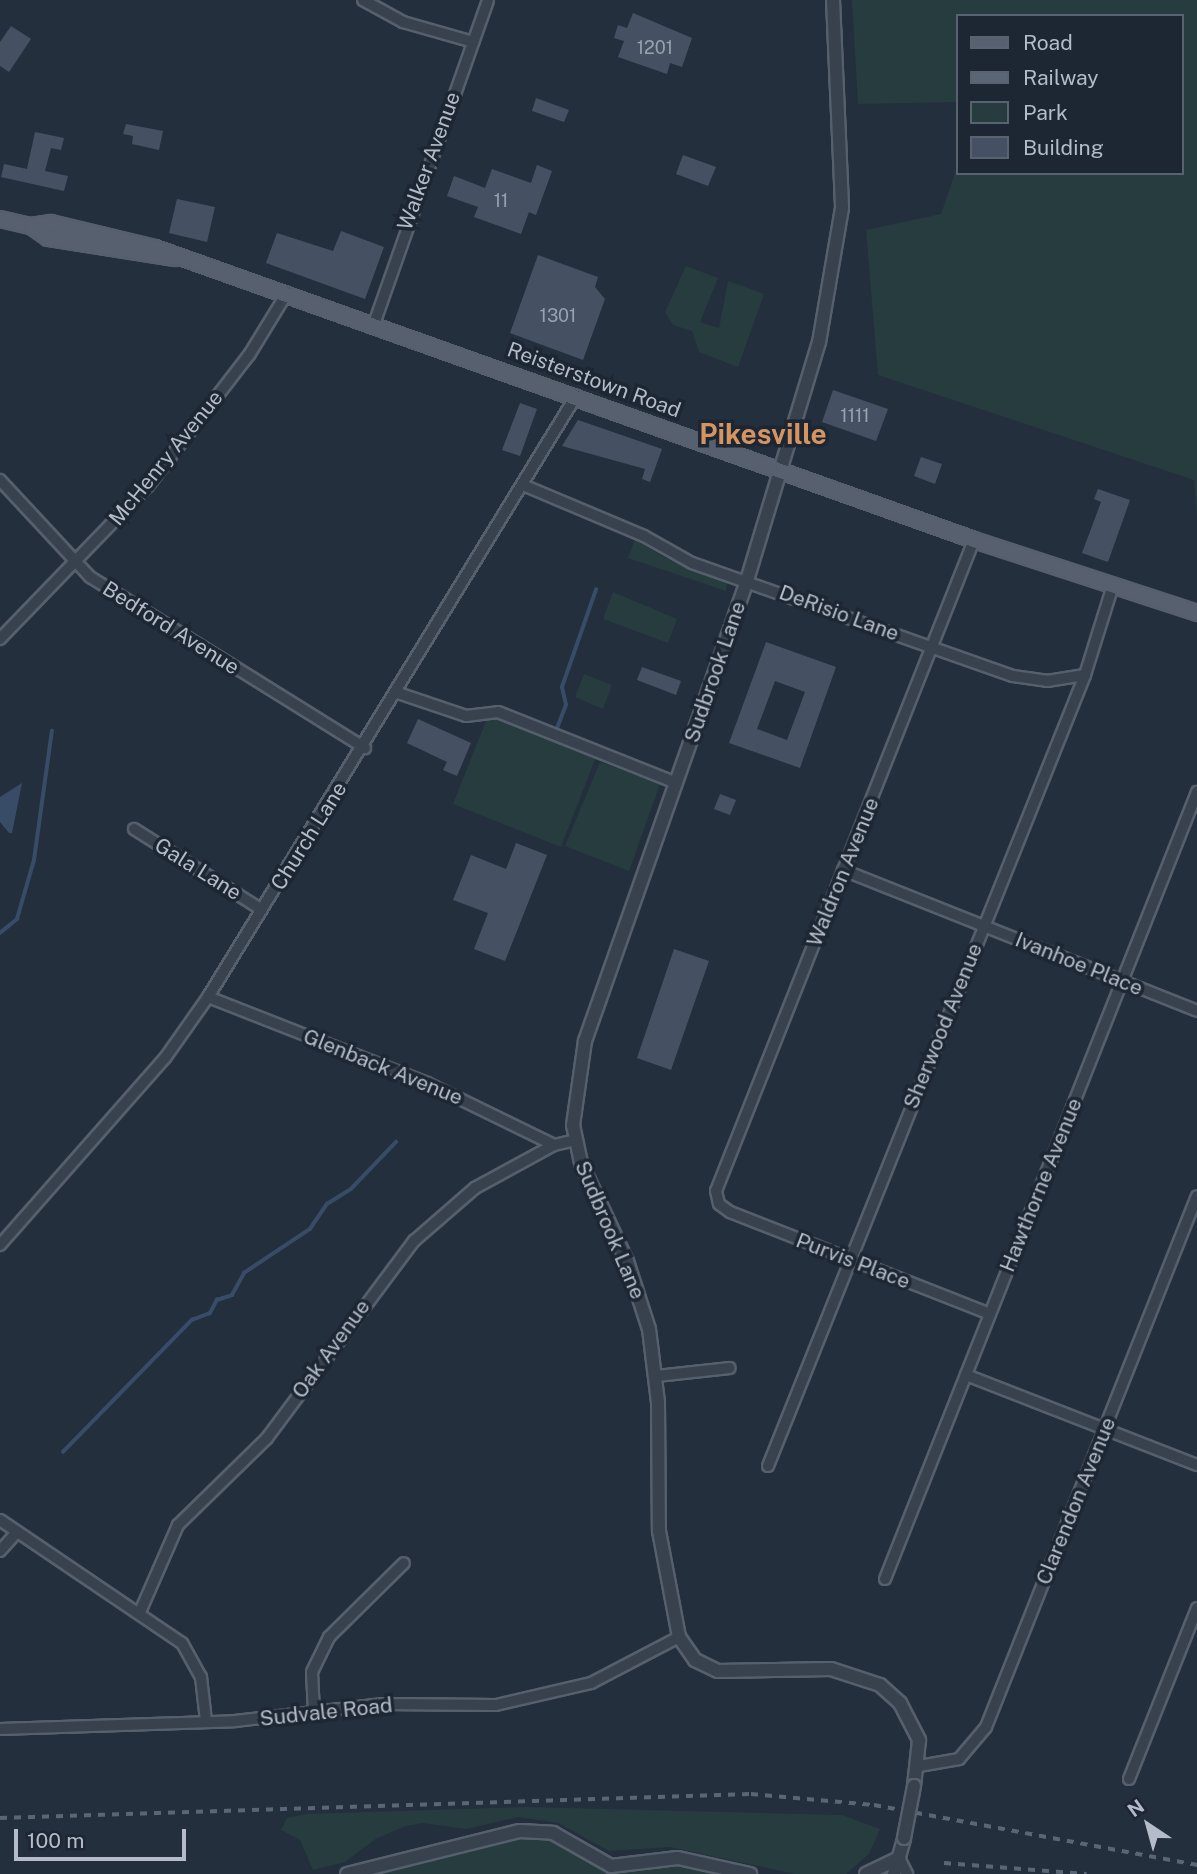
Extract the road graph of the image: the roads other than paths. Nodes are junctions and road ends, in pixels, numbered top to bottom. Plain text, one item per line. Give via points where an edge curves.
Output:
1 (363, 0) edge
2 (488, 0) edge
3 (833, 0) edge
4 (473, 43) junction
5 (0, 219) edge
6 (288, 293) junction
7 (374, 324) junction
8 (576, 396) junction
9 (783, 470) junction
10 (0, 480) edge
11 (523, 485) junction
12 (974, 540) junction
13 (76, 564) junction
14 (747, 581) junction
15 (1113, 585) junction
16 (1197, 612) edge
17 (0, 639) edge
18 (933, 648) junction
19 (1085, 675) junction
20 (398, 693) junction
21 (365, 748) junction
22 (677, 783) junction
23 (1197, 792) edge
24 (134, 829) dead end
25 (843, 870) junction
26 (262, 910) junction
27 (983, 926) junction
28 (1122, 981) junction
29 (208, 997) junction
30 (1197, 1011) edge
31 (575, 1140) junction
32 (554, 1145) junction
33 (1197, 1196) edge
34 (719, 1204) joint
35 (0, 1245) edge
36 (850, 1260) junction
37 (990, 1314) junction
38 (730, 1368) dead end
39 (965, 1375) junction
40 (657, 1376) junction
41 (1105, 1429) junction
42 (1197, 1465) edge
43 (768, 1466) dead end
44 (0, 1520) edge
45 (17, 1532) junction
46 (0, 1551) edge
47 (404, 1563) dead end
48 (885, 1579) dead end
49 (1197, 1608) edge
50 (140, 1612) junction
51 (679, 1637) junction
52 (314, 1712) junction
53 (205, 1721) junction
54 (0, 1729) edge
55 (919, 1766) junction
56 (1129, 1779) dead end
57 (899, 1858) junction
58 (346, 1874) edge
59 (750, 1874) edge
60 (866, 1874) edge
61 (894, 1874) edge
62 (906, 1874) edge

1 - 4 street via 403,22
2 - 4 street, Walker Avenue
3 - 9 street, Sudbrook Lane via 843,160 838,247 819,342
4 - 7 street, Walker Avenue
5 - 6 main road, Reisterstown Road via 31,226 51,223 155,248
6 - 7 main road, Reisterstown Road
6 - 13 street, McHenry Avenue via 249,355 148,486
7 - 8 main road, Reisterstown Road
8 - 9 main road, Reisterstown Road
8 - 11 street, Church Lane
9 - 12 main road, Reisterstown Road
9 - 14 street, Sudbrook Lane
10 - 13 street, Bedford Avenue
11 - 14 street, DeRisio Lane via 644,536 692,563
11 - 20 street, Church Lane
12 - 15 main road, Reisterstown Road
12 - 18 street, Waldron Avenue
13 - 17 street, McHenry Avenue
13 - 21 street, Bedford Avenue
14 - 18 street, DeRisio Lane
14 - 22 street, Sudbrook Lane
15 - 16 main road, Reisterstown Road
15 - 19 street, Sherwood Avenue
18 - 19 street, DeRisio Lane via 1031,681
18 - 25 street, Waldron Avenue
19 - 27 street, Sherwood Avenue
20 - 21 street, Church Lane
20 - 22 street via 466,716 498,712
21 - 26 street, Church Lane
22 - 31 street, Sudbrook Lane via 585,1041 575,1088
23 - 28 street, Hawthorne Avenue
24 - 26 street, Gala Lane
25 - 27 street, Ivanhoe Place
25 - 34 street, Waldron Avenue via 718,1184
26 - 29 street, Church Lane
27 - 28 street, Ivanhoe Place
27 - 36 street, Sherwood Avenue
28 - 30 street, Ivanhoe Place
28 - 37 street, Hawthorne Avenue
29 - 32 street, Glenback Avenue via 451,1093
29 - 35 street, Church Lane via 164,1058
31 - 32 street, Oak Avenue
31 - 40 street, Sudbrook Lane via 642,1303
32 - 50 street, Oak Avenue via 475,1188 414,1241 267,1438 178,1525
33 - 41 street, Clarendon Avenue
34 - 36 street, Purvis Place
36 - 37 street, Purvis Place
36 - 43 street, Sherwood Avenue
37 - 39 street, Hawthorne Avenue
38 - 40 street
39 - 41 street
39 - 48 street, Hawthorne Avenue
40 - 51 street, Sudbrook Lane via 658,1519
41 - 42 street
41 - 55 street, Clarendon Avenue via 978,1743 958,1759
44 - 45 street
45 - 46 street
45 - 50 street
47 - 52 street via 329,1637 312,1672
49 - 56 street
50 - 53 street via 168,1630 192,1656 201,1677
51 - 52 street, Sudvale Road via 621,1671 533,1700
51 - 55 street via 695,1660 718,1671 831,1669 866,1677 892,1694 908,1714 919,1740
52 - 53 street, Sudvale Road
53 - 54 street, Sudvale Road
55 - 57 street, bridge
57 - 60 street
57 - 61 street
57 - 62 street
58 - 59 street via 520,1831 552,1833 611,1866 678,1858

